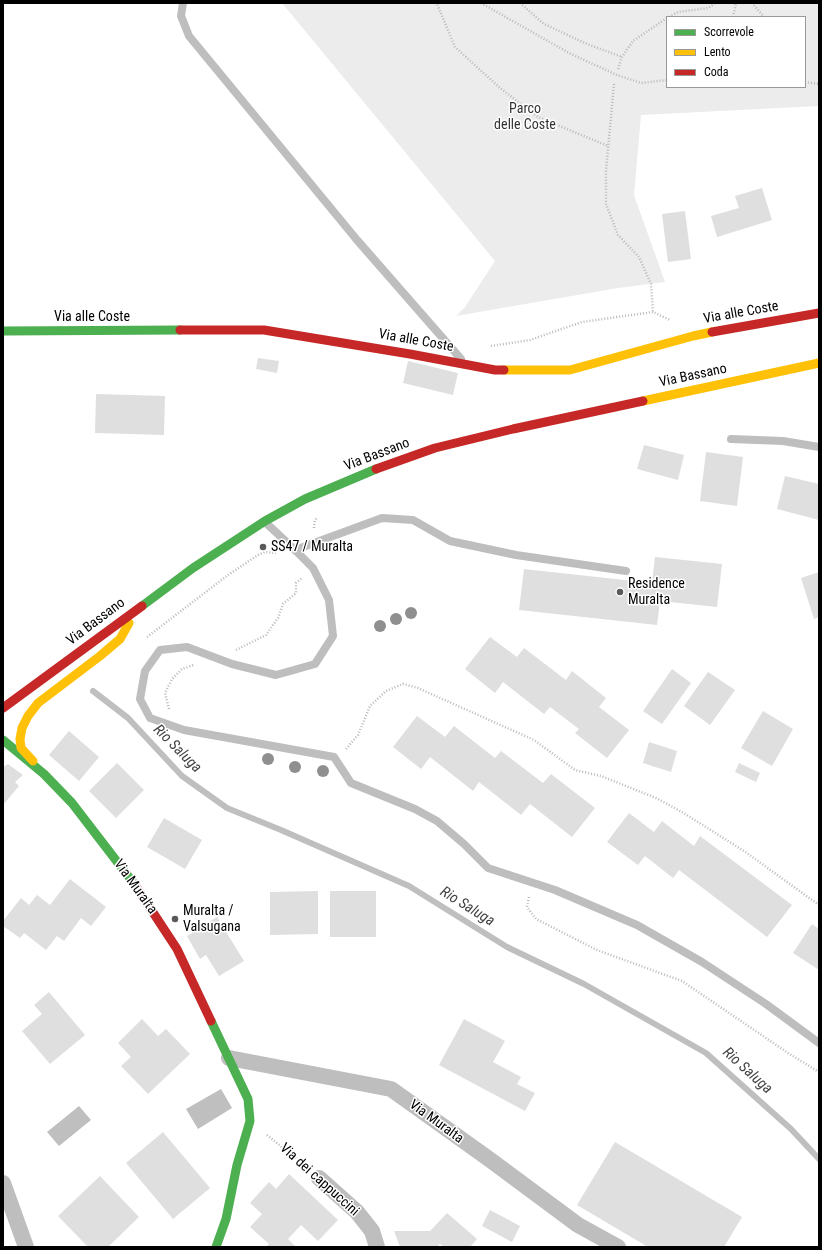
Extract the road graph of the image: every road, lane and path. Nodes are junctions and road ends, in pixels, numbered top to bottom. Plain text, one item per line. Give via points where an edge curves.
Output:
1 (184, 3) edge
2 (435, 3) edge
3 (481, 3) edge
4 (520, 3) edge
5 (716, 3) edge
6 (736, 3) edge
7 (752, 3) edge
8 (671, 16) edge
9 (733, 16) edge
10 (763, 16) edge
11 (666, 19) edge
12 (622, 57) junction
13 (618, 69) dead end
14 (666, 80) edge
15 (806, 82) edge
16 (614, 84) dead end
17 (819, 84) edge
18 (608, 146) junction
19 (653, 312) junction
20 (819, 313) edge
21 (3, 331) edge
22 (693, 336) junction
23 (488, 347) dead end
24 (819, 363) edge
25 (466, 365) junction
26 (731, 439) dead end
27 (819, 447) edge
28 (264, 521) junction
29 (295, 550) junction
30 (626, 571) dead end
31 (136, 610) junction
32 (3, 708) edge
33 (4, 744) edge
34 (334, 757) junction
35 (44, 774) junction
36 (536, 884) junction
37 (819, 905) edge
38 (819, 1043) edge
39 (229, 1058) junction
40 (819, 1072) edge
41 (250, 1121) junction
42 (319, 1178) joint
43 (3, 1182) edge
44 (26, 1247) edge
45 (216, 1247) edge
46 (377, 1247) edge
47 (618, 1247) edge

1 - 25 lane via 182,16 189,36 357,240
2 - 18 path via 455,46 500,88 538,117
3 - 14 path via 569,53 617,75 641,83
4 - 12 path via 544,24
5 - 8 path via 708,8 678,12
6 - 9 path
7 - 10 path
11 - 12 path via 633,41
12 - 13 path
15 - 17 path
16 - 18 path
18 - 19 path via 606,204 618,235 639,257 651,284
19 - 22 path via 667,317
19 - 23 path via 582,322 530,340
20 - 22 street, Via alle Coste
21 - 25 street, Via alle Coste via 264,330
22 - 25 street, Via alle Coste via 570,370 495,370
24 - 28 street, Via Bassano via 435,448 369,471 305,499
26 - 27 lane via 783,441
28 - 29 lane
28 - 31 street, Via Bassano
29 - 30 lane via 382,518 413,520 450,541 516,556
29 - 34 lane via 313,568 329,600 333,636 315,664 276,675 232,664 187,647 160,650 145,671 140,699 150,718 184,730
31 - 32 street, Via Bassano
31 - 35 street via 120,639 38,704 28,716 21,734 21,748
33 - 35 street, Via Muralta
34 - 36 lane via 351,783 415,808 437,821 488,868
34 - 37 path via 347,748 358,735 370,706 386,691 403,684 418,688 534,740 575,770 607,778 656,798 682,812 744,851
35 - 39 street, Via Muralta via 72,803 126,873 177,949
36 - 38 lane via 637,925 702,962
36 - 40 path via 531,891 527,907 536,920 597,950 682,981
39 - 41 street, Via Muralta via 248,1099
39 - 47 street, Via Muralta via 391,1089 578,1225
41 - 42 path, Via dei cappuccini
41 - 45 street, Via Muralta via 237,1165 226,1220
42 - 46 street, Via dei cappuccini via 357,1212 372,1231
43 - 44 street

